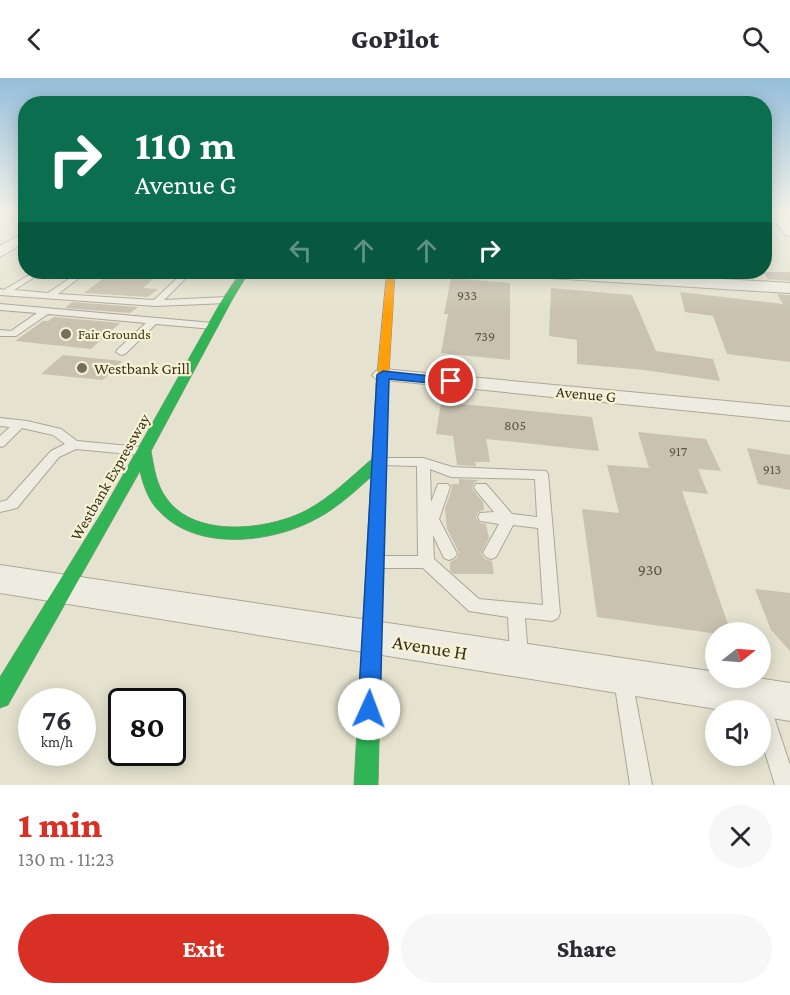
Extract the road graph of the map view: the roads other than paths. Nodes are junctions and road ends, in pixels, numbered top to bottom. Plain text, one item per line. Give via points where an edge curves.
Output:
1 (26, 279) edge
2 (73, 279) edge
3 (181, 279) edge
4 (240, 279) edge
5 (390, 279) edge
6 (645, 279) edge
7 (790, 288) edge
8 (3, 292) edge
9 (50, 296) junction
10 (227, 300) junction
11 (156, 303) junction
12 (0, 307) edge
13 (46, 311) junction
14 (153, 320) junction
15 (213, 326) junction
16 (0, 333) edge
17 (121, 352) dead end
18 (383, 375) junction
19 (790, 414) edge
20 (0, 422) edge
21 (20, 424) junction
22 (0, 443) edge
23 (74, 445) junction
24 (144, 452) junction
25 (378, 462) junction
26 (423, 462) junction
27 (444, 494) dead end
28 (482, 495) dead end
29 (6, 506) edge
30 (485, 517) dead end
31 (434, 518) junction
32 (509, 520) junction
33 (545, 523) junction
34 (447, 536) dead end
35 (488, 536) dead end
36 (491, 553) dead end
37 (449, 554) dead end
38 (375, 561) junction
39 (426, 562) junction
40 (0, 579) edge
41 (63, 588) junction
42 (516, 609) junction
43 (372, 638) junction
44 (519, 661) junction
45 (622, 676) junction
46 (0, 698) edge
47 (774, 700) edge
48 (373, 783) edge
49 (641, 785) edge
50 (786, 785) edge

1 - 8 lane
2 - 9 lane
3 - 11 lane
4 - 10 highway, Westbank Expressway
5 - 18 highway
6 - 7 street
8 - 9 lane
9 - 11 lane
10 - 11 lane
10 - 15 highway, Westbank Expressway
12 - 13 lane
13 - 14 lane
13 - 16 lane via 13,334
14 - 15 lane
14 - 17 lane
15 - 24 highway, Westbank Expressway
18 - 19 street, Avenue G
18 - 25 highway
20 - 21 lane
21 - 22 lane
21 - 23 lane via 57,432
23 - 24 lane
23 - 29 lane via 55,454
24 - 25 highway via 147,474 168,512 218,531 257,533 294,523 329,505
24 - 41 highway, Westbank Expressway
25 - 26 lane
25 - 38 highway
26 - 31 lane
26 - 33 lane via 451,472 541,474
27 - 31 lane
28 - 32 lane
30 - 32 lane
31 - 34 lane
31 - 37 lane
31 - 39 lane
32 - 33 lane
32 - 35 lane
32 - 36 lane
33 - 42 lane via 552,613
38 - 39 lane
38 - 43 highway
39 - 42 lane via 475,606
40 - 41 street, Avenue H
41 - 43 street, Avenue H
41 - 46 highway, Westbank Expressway
42 - 44 lane
43 - 44 street, Avenue H
43 - 48 highway
44 - 45 street, Avenue H
45 - 47 street, Avenue H
45 - 49 lane
47 - 50 lane

